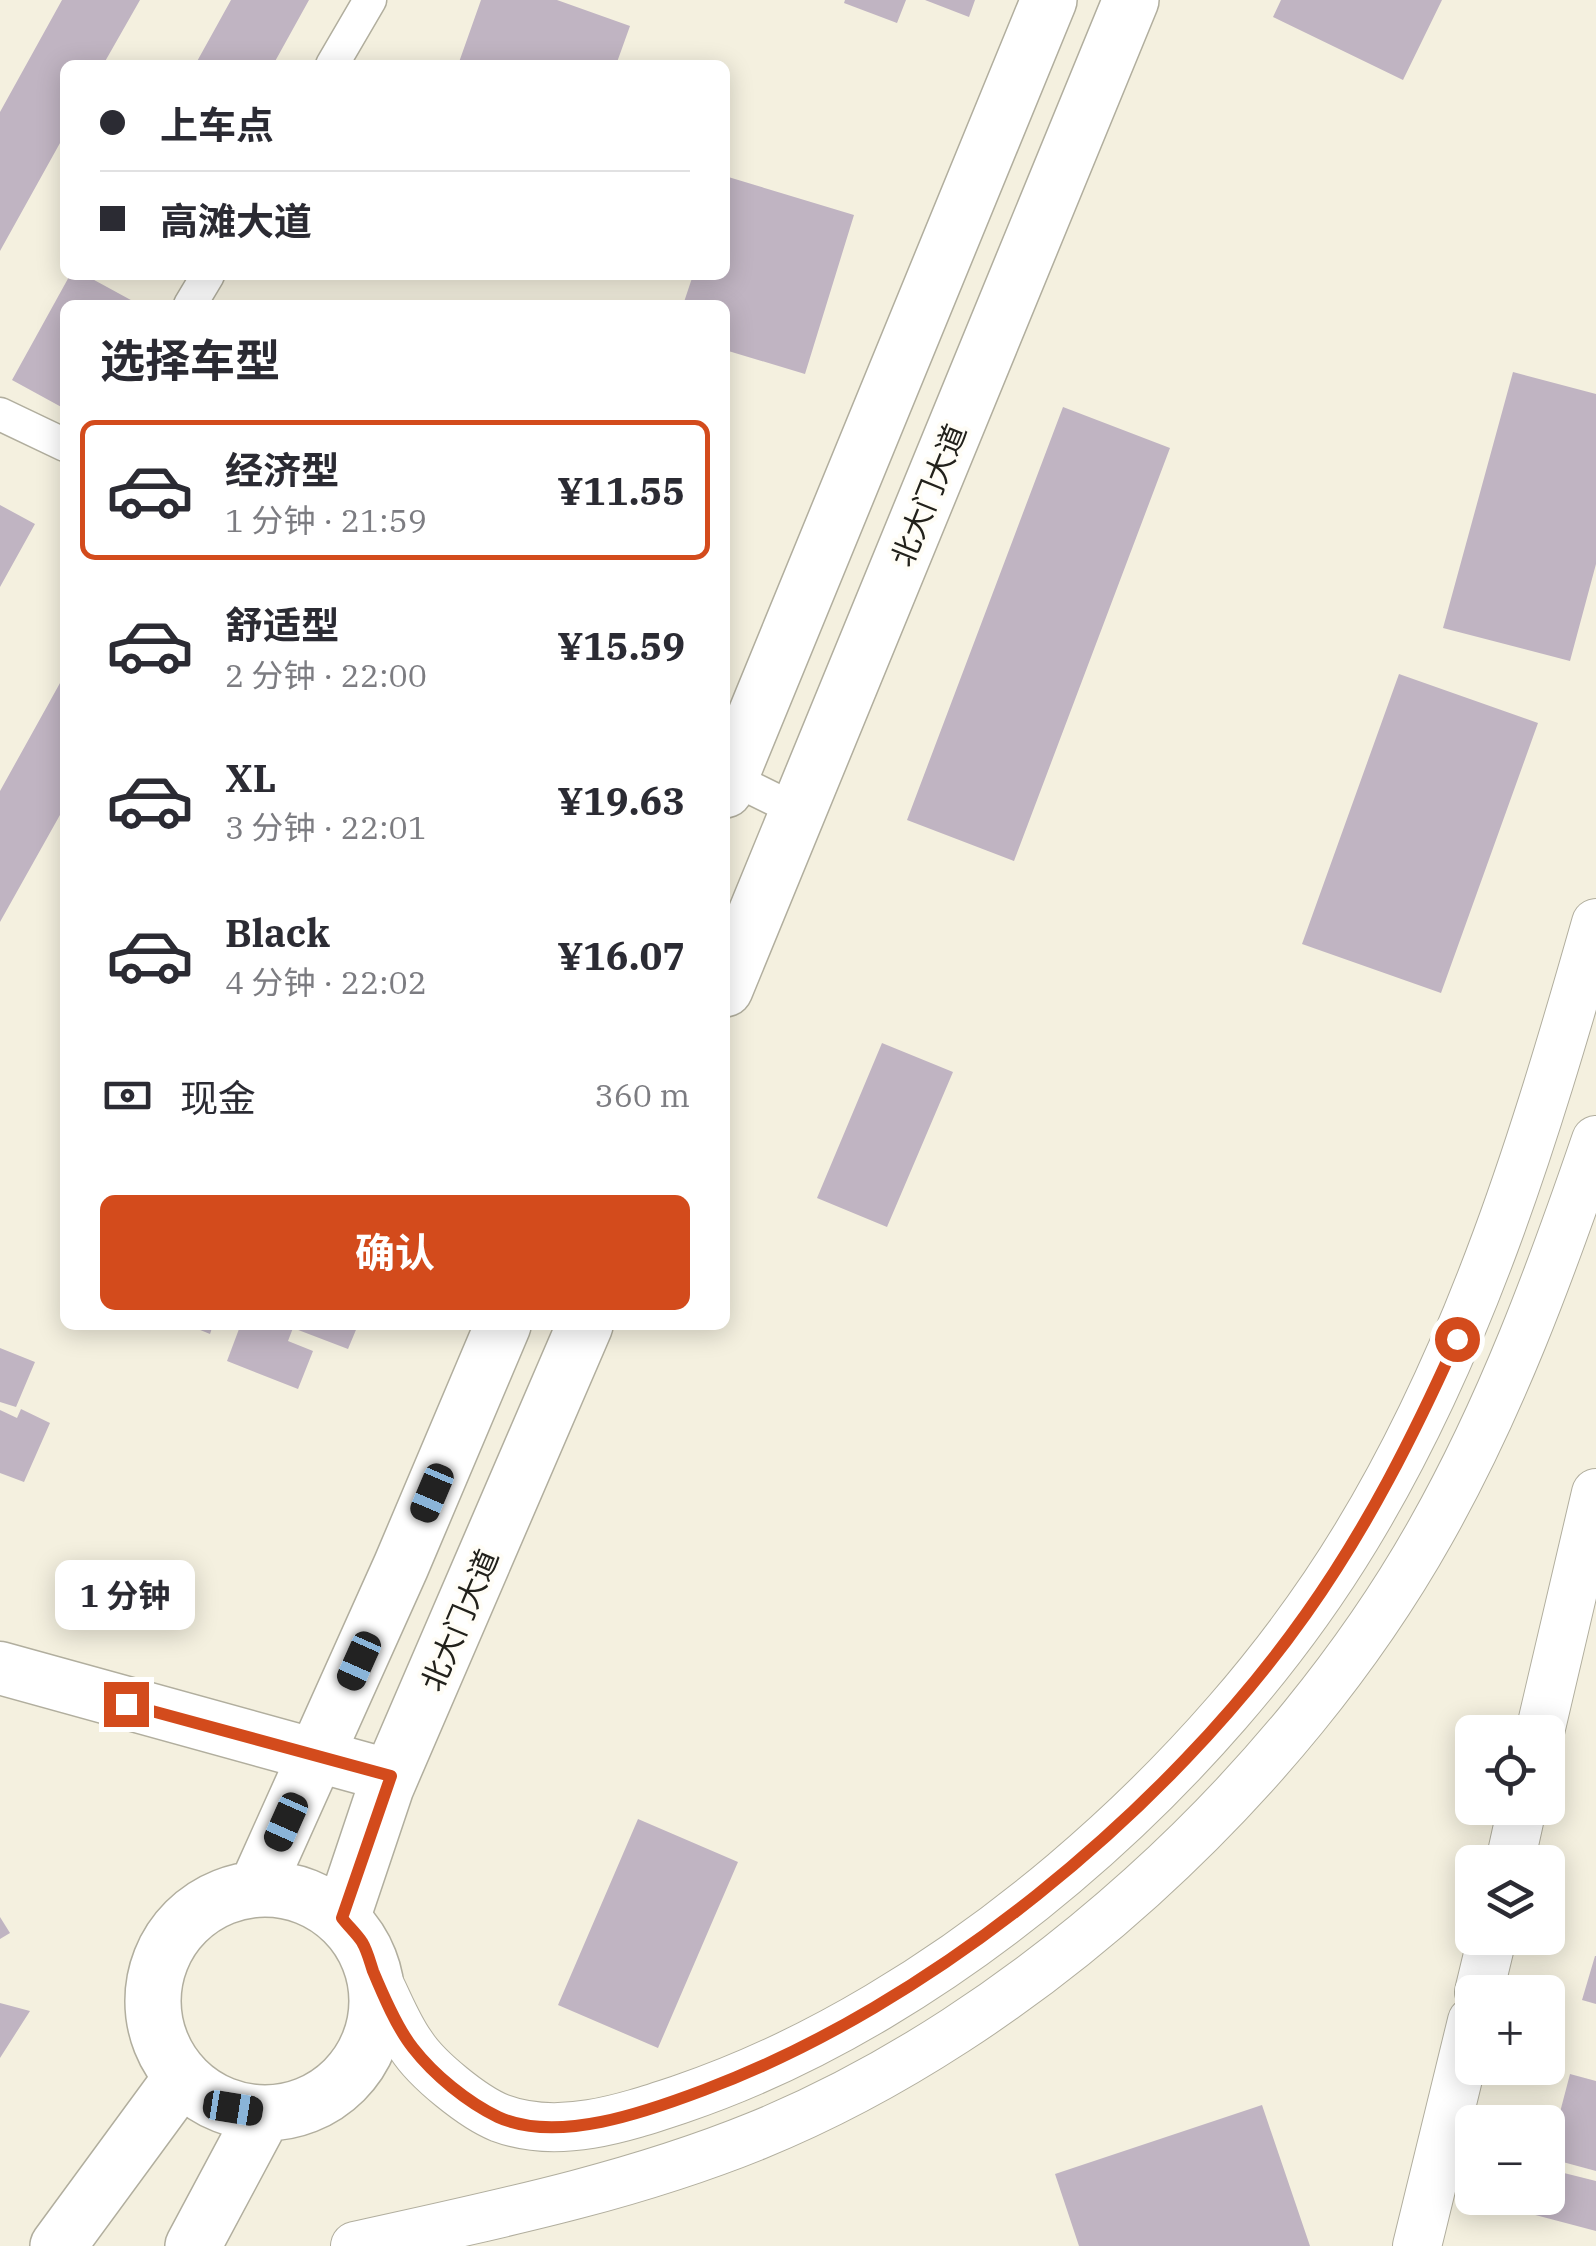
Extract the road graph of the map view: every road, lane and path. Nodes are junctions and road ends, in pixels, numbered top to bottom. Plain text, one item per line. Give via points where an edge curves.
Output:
1 (370, 0) edge
2 (1048, 0) edge
3 (1131, 0) edge
4 (335, 60) edge
5 (0, 414) edge
6 (60, 443) edge
7 (730, 774) edge
8 (730, 782) edge
9 (798, 812) junction
10 (1596, 923) edge
11 (730, 977) edge
12 (1596, 1140) edge
13 (501, 1330) edge
14 (583, 1330) edge
15 (1596, 1493) edge
16 (0, 1668) edge
17 (1544, 1715) edge
18 (317, 1756) junction
19 (391, 1776) junction
20 (256, 1889) junction
21 (342, 1918) junction
22 (375, 1976) junction
23 (182, 2076) junction
24 (1456, 2085) edge
25 (264, 2113) junction
26 (58, 2246) edge
27 (193, 2246) edge
28 (355, 2246) edge
29 (1417, 2246) edge

1 - 4 street
2 - 7 highway
3 - 9 highway, 北大门大道
5 - 6 street
8 - 9 street
9 - 11 highway, 北大门大道
10 - 22 main road via 1508,1206 1457,1339 1370,1514 1307,1613 1223,1717 1092,1847 902,1991 818,2039 732,2080 611,2120 552,2128 500,2118 452,2087 412,2047
12 - 28 main road via 1475,1448 1375,1623 1270,1758 1096,1925 906,2060 802,2116 659,2171
13 - 18 highway
14 - 19 highway, 北大门大道
15 - 17 main road
16 - 18 main road
18 - 19 main road
18 - 20 highway
19 - 21 highway, 北大门大道
20 - 21 highway via 287,1890
20 - 23 highway via 221,1897 191,1916 161,1960 153,2012 162,2047
21 - 22 highway via 363,1944
22 - 25 highway via 378,2009 353,2072 328,2094
23 - 25 highway via 205,2096
23 - 26 highway
24 - 29 main road
25 - 27 highway

